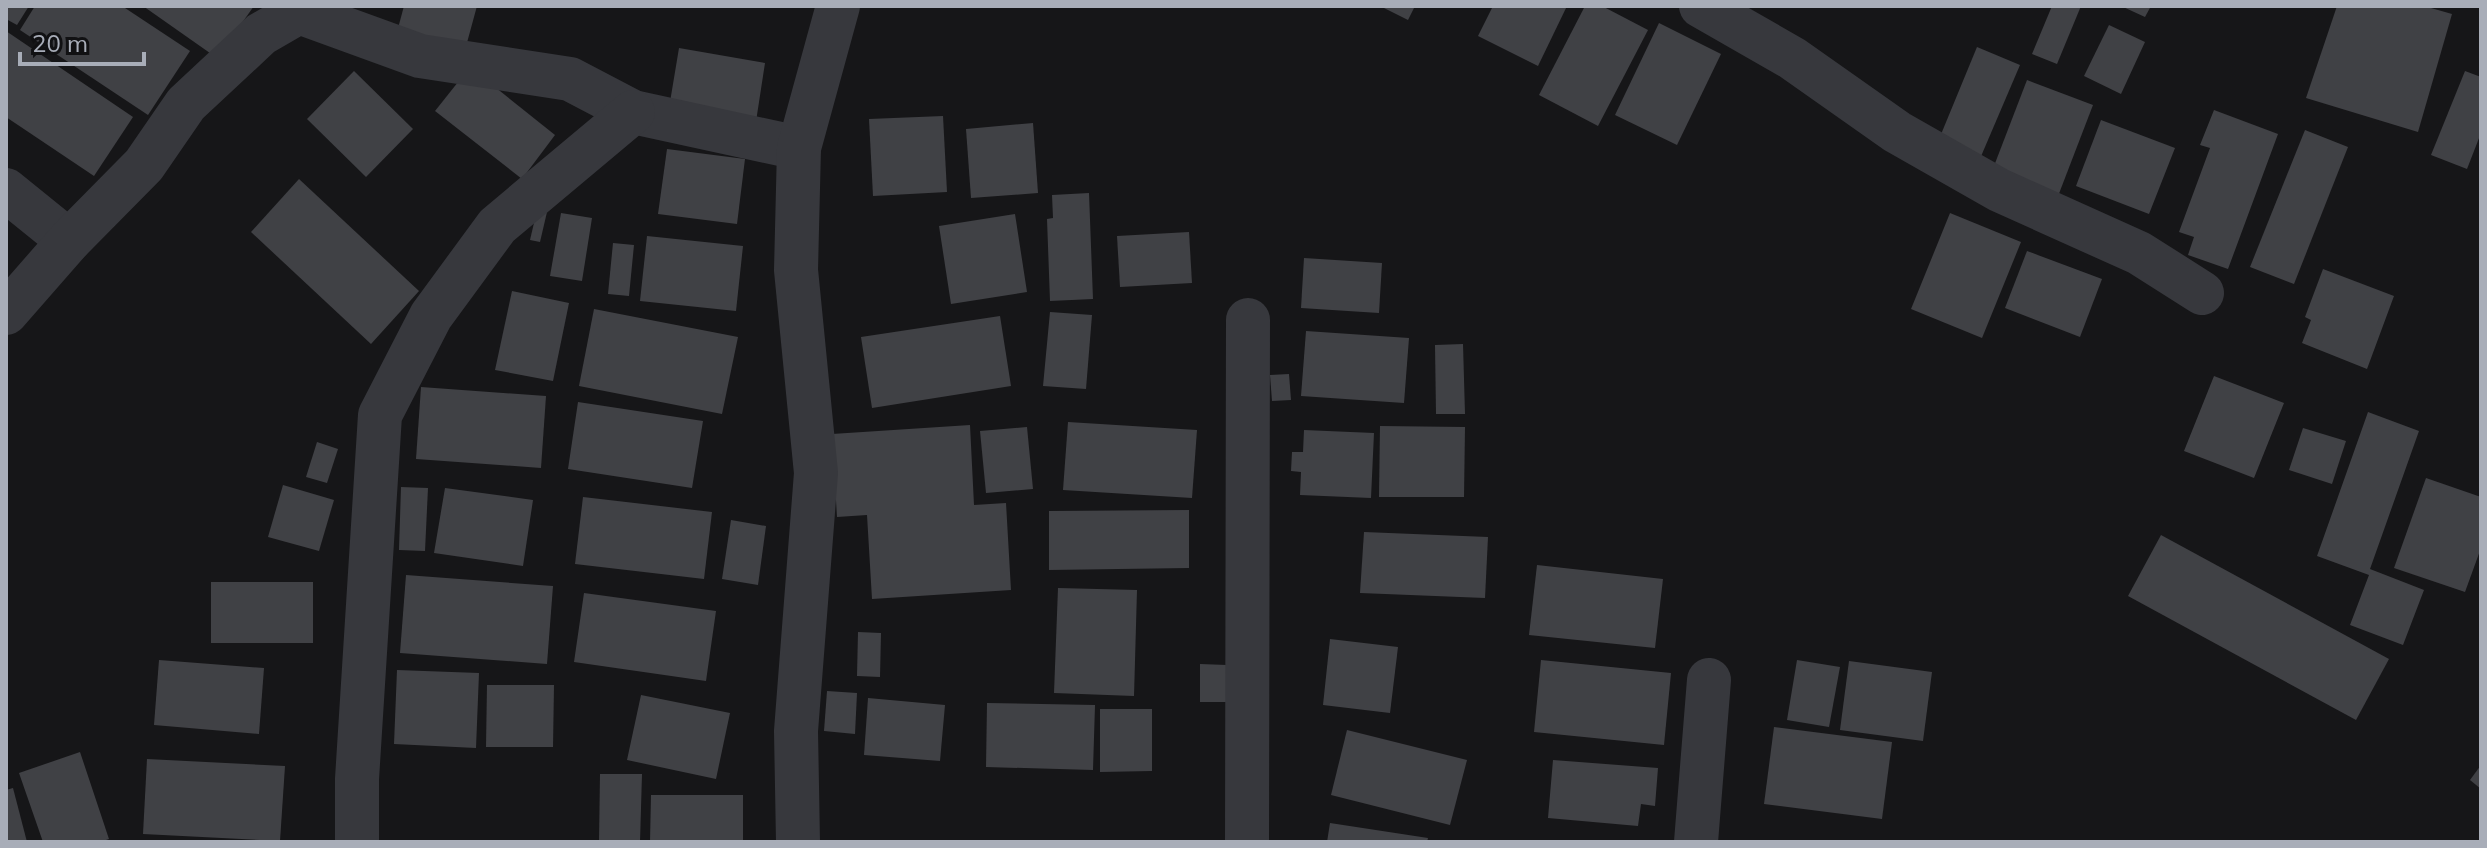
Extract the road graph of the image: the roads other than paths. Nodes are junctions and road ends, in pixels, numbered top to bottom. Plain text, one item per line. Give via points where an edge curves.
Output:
1 (838, 6) edge
2 (1701, 6) edge
3 (633, 112) junction
4 (799, 148) junction
5 (6, 190) edge
6 (69, 241) junction
7 (2202, 293) dead end
8 (6, 313) edge
9 (1248, 320) dead end
10 (1709, 680) dead end
11 (357, 842) edge
12 (798, 842) edge
13 (1247, 842) edge
14 (1696, 842) edge

1 - 4 street
2 - 7 street via 1792,58 1897,132 1999,190 2139,253
3 - 4 street
3 - 6 street via 570,79 420,56 299,12 261,34 186,104 144,165
3 - 11 street via 497,226 431,316 380,415
4 - 12 street via 796,270 816,473 796,731
5 - 6 street
6 - 8 street
9 - 13 street
10 - 14 street

